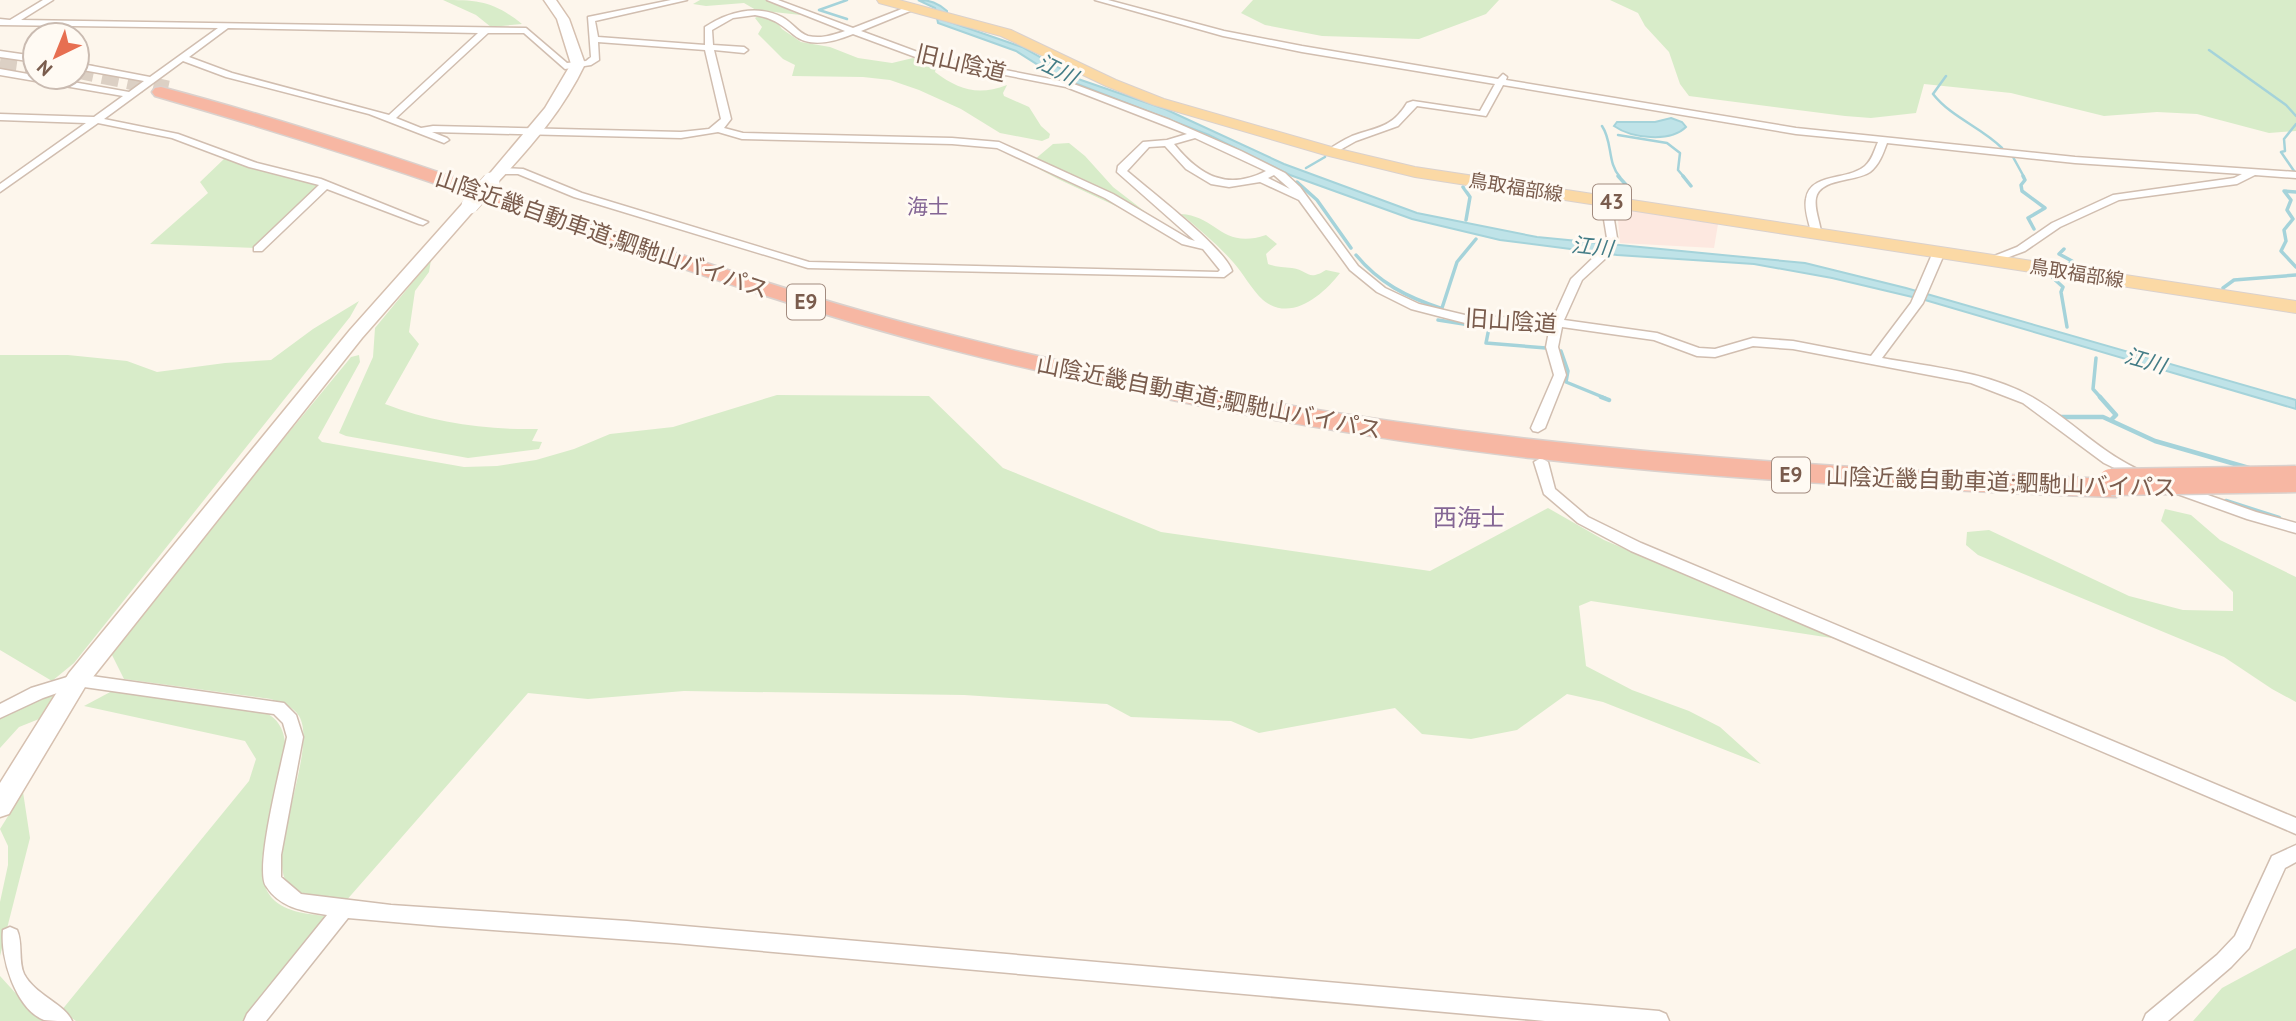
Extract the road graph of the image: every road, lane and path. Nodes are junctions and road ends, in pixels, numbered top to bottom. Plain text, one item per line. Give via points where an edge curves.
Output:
1 (49, 0) edge
2 (550, 0) edge
3 (683, 0) edge
4 (771, 0) edge
5 (884, 0) edge
6 (1099, 0) edge
7 (912, 7) junction
8 (0, 22) edge
9 (11, 22) junction
10 (225, 27) junction
11 (0, 29) edge
12 (485, 31) junction
13 (853, 31) junction
14 (593, 39) junction
15 (709, 48) junction
16 (744, 50) dead end
17 (0, 54) edge
18 (21, 57) edge
19 (183, 58) junction
20 (578, 64) junction
21 (91, 70) edge
22 (0, 72) edge
23 (1502, 78) junction
24 (161, 87) junction
25 (131, 95) junction
26 (1184, 113) junction
27 (0, 117) edge
28 (390, 119) junction
29 (96, 120) junction
30 (1168, 121) junction
31 (718, 129) junction
32 (418, 131) junction
33 (533, 131) junction
34 (1195, 135) junction
35 (444, 140) dead end
36 (1883, 141) junction
37 (1168, 143) junction
38 (1331, 152) junction
39 (1274, 172) junction
40 (2253, 172) junction
41 (2296, 175) edge
42 (495, 176) junction
43 (1262, 179) junction
44 (325, 185) junction
45 (0, 189) edge
46 (1304, 199) junction
47 (1606, 201) junction
48 (423, 222) dead end
49 (1816, 232) junction
50 (1206, 246) junction
51 (258, 249) dead end
52 (1939, 252) junction
53 (1993, 261) junction
54 (2296, 307) edge
55 (1557, 323) junction
56 (1874, 360) junction
57 (1538, 428) dead end
58 (1541, 462) dead end
59 (2296, 479) edge
60 (2114, 485) junction
61 (2296, 486) edge
62 (2296, 527) edge
63 (77, 680) junction
64 (0, 711) edge
65 (0, 806) edge
66 (2296, 827) edge
67 (2296, 853) edge
68 (343, 909) junction
69 (10, 936) dead end
70 (6, 965) edge
71 (1569, 1017) edge
72 (62, 1021) edge
73 (254, 1021) edge
74 (1660, 1021) edge
75 (2153, 1021) edge

1 - 9 street
2 - 20 street via 563,19
3 - 14 street via 592,19
4 - 13 street, 旧山陰道
5 - 7 main road, 鳥取福部線 / 43
6 - 23 street via 1241,37
7 - 13 street
7 - 26 main road, 鳥取福部線 / 43 via 1031,43
8 - 9 street
9 - 10 street
9 - 11 street
10 - 12 street
10 - 19 street
12 - 20 street via 526,32 562,64
12 - 28 street
13 - 15 street via 832,39 810,39 776,17 746,13 708,29
13 - 30 street, 旧山陰道 via 922,57 1068,85
14 - 15 street
14 - 20 street via 596,58
15 - 16 street
15 - 31 street via 726,119
17 - 18 street
19 - 24 street
19 - 28 street
20 - 33 street via 568,86
21 - 24 street
22 - 25 street
23 - 36 street via 1796,131
23 - 38 street via 1483,114 1416,103 1400,122
24 - 25 street
24 - 60 highway, 山陰近畿自動車道;駟馳山バイパス / E9 via 817,305 1022,361 1181,395 1423,436 1681,466 1890,481
25 - 29 street
26 - 30 street
26 - 38 main road, 鳥取福部線 / 43
27 - 29 street
28 - 32 street
29 - 44 street via 175,136
29 - 45 street
30 - 34 street, 旧山陰道
31 - 33 street via 681,135
31 - 50 street via 742,136 999,145 1109,196 1186,242
32 - 33 street
32 - 35 street
33 - 42 street
34 - 37 street
34 - 39 street, 旧山陰道
36 - 40 street
36 - 49 street via 1877,161 1866,173 1828,181 1814,192
37 - 43 street via 1178,158 1205,179 1233,185
37 - 50 street via 1146,144 1122,172
38 - 47 main road, 鳥取福部線 / 43 via 1415,172
39 - 43 street
39 - 46 street, 旧山陰道
40 - 41 street
40 - 53 street via 2237,181 2117,197
42 - 50 street via 519,171 578,195 808,265 1224,274 1226,266
42 - 63 street, bridge via 356,334
43 - 46 street
44 - 48 street
44 - 51 street
46 - 55 street, 旧山陰道 via 1354,268 1397,299 1469,320
47 - 49 main road, 鳥取福部線 / 43
47 - 55 street via 1612,238 1602,256 1577,279
49 - 52 main road, 鳥取福部線 / 43
52 - 53 main road, 鳥取福部線 / 43
52 - 56 street via 1917,303
53 - 54 main road, 鳥取福部線 / 43
55 - 56 street, 旧山陰道 via 1657,337 1697,352 1715,354 1754,342
55 - 57 street via 1552,347 1560,376
56 - 62 street, 旧山陰道 via 2002,388 2034,404 2100,457 2129,471 2252,516
58 - 66 street via 1549,491 1583,520 1636,547
59 - 60 highway, 山陰近畿自動車道;駟馳山バイパス / E9, bridge
60 - 61 highway, 山陰近畿自動車道;駟馳山バイパス / E9
63 - 64 street
63 - 65 street
63 - 68 street via 278,708 290,720 295,737 272,855 272,880 298,902
67 - 75 street via 2278,862 2242,942
68 - 71 street via 670,933
68 - 73 street
69 - 70 street
70 - 72 street via 33,1001
71 - 74 street

